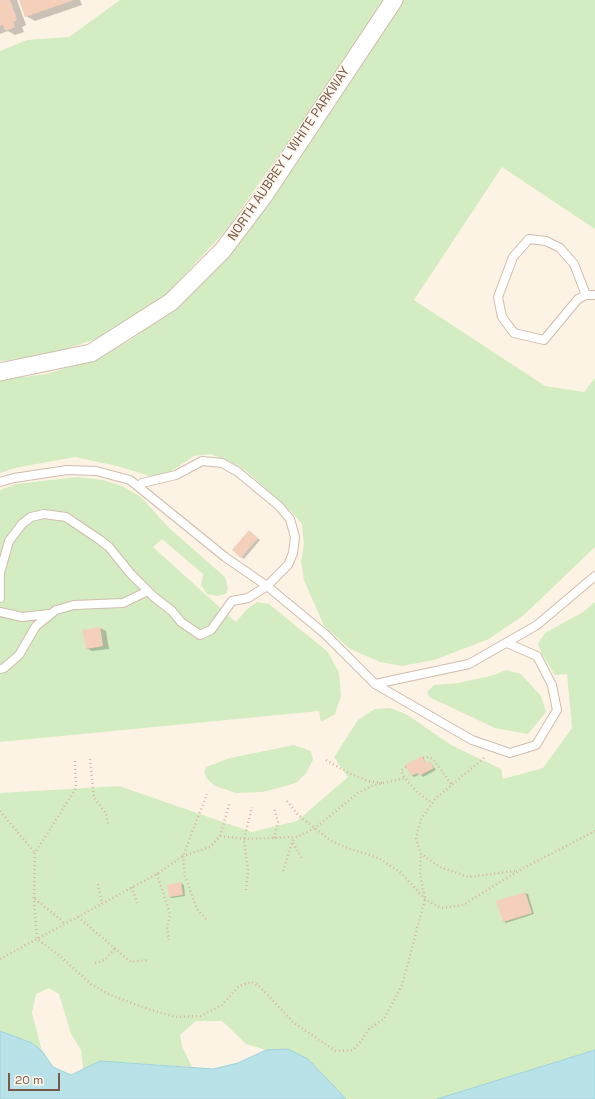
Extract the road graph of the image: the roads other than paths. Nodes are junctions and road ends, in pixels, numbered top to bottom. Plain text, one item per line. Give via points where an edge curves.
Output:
1 (394, 0) edge
2 (586, 295) junction
3 (595, 295) edge
4 (0, 372) edge
5 (0, 482) edge
6 (142, 483) dead end
7 (595, 576) edge
8 (267, 586) junction
9 (148, 591) junction
10 (0, 598) edge
11 (0, 612) edge
12 (49, 614) junction
13 (507, 642) junction
14 (0, 669) edge
15 (375, 684) junction

1 - 4 street, NORTH AUBREY L WHITE PARKWAY via 263,197 223,250 171,302 91,353
2 - 2 lane via 578,299 544,340 514,333 502,317 498,296 513,257 529,239 560,248 574,264
2 - 3 lane
5 - 8 lane via 67,470 96,470 130,480 225,557
6 - 8 lane via 176,475 202,462 222,463 238,472 279,506 290,519 295,537 288,565
7 - 13 lane via 537,625
8 - 9 lane via 248,598 232,601 211,630 200,635 181,622
8 - 15 lane via 324,634
9 - 10 lane via 100,540 66,517 44,514 31,517 9,541 0,573
9 - 12 lane via 123,603 74,605
11 - 12 lane via 22,617
12 - 14 lane via 36,626 19,656
13 - 15 lane via 469,664
13 - 15 lane via 537,656 552,685 557,710 536,745 510,753 472,740

